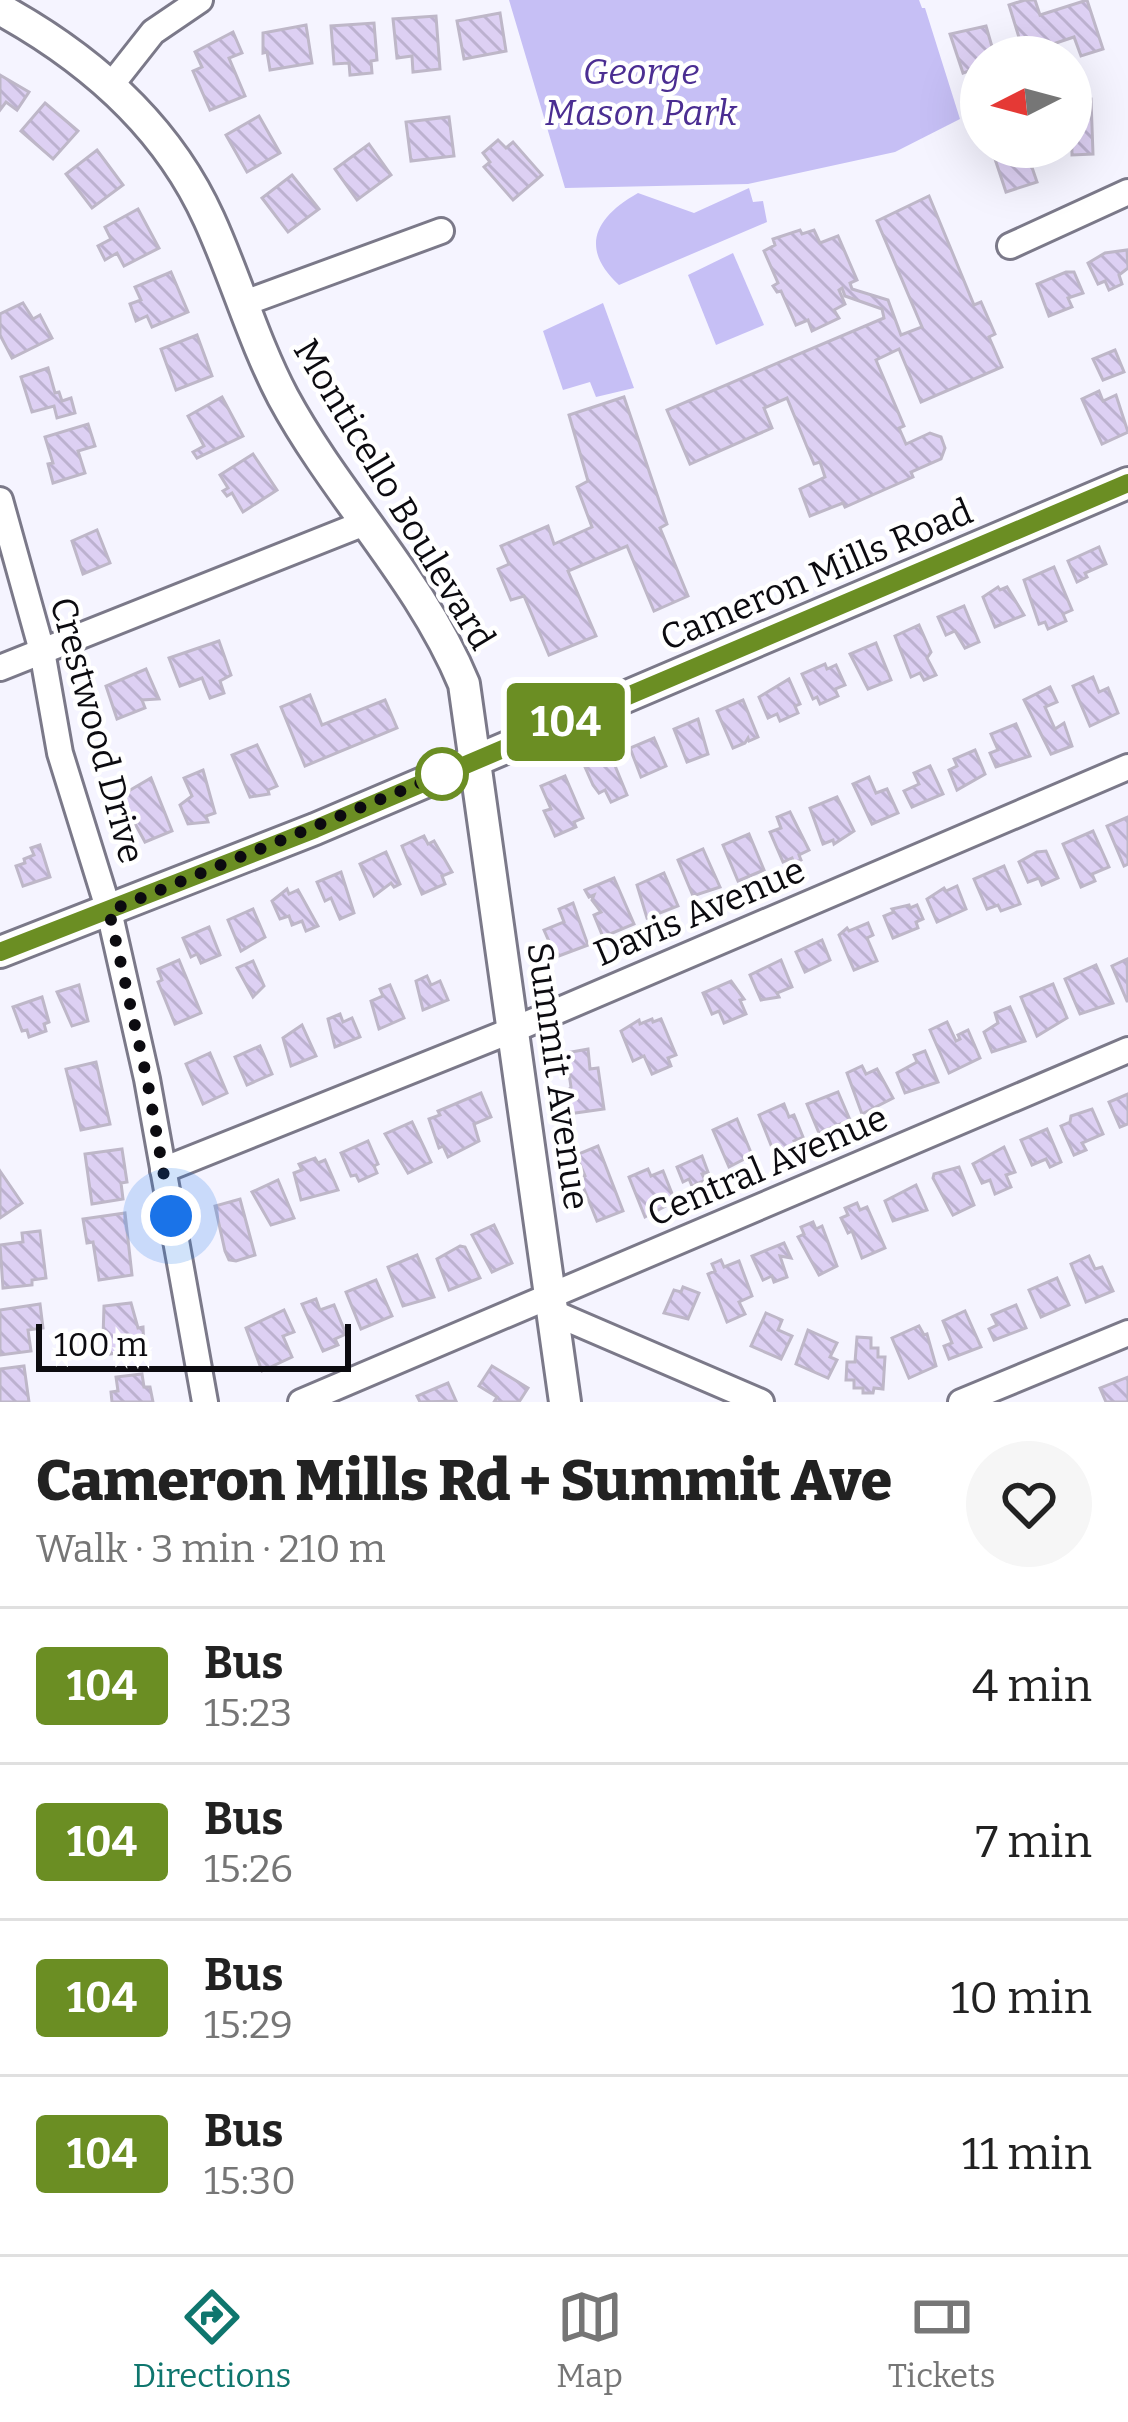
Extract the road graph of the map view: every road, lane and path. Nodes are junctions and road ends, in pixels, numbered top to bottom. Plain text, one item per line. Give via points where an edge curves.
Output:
1 (200, 0) edge
2 (0, 9) edge
3 (112, 85) junction
4 (1128, 192) edge
5 (441, 231) dead end
6 (1010, 246) dead end
7 (242, 304) junction
8 (1128, 483) edge
9 (0, 500) edge
10 (368, 522) junction
11 (42, 652) junction
12 (0, 668) edge
13 (473, 761) junction
14 (1128, 766) edge
15 (109, 911) junction
16 (0, 952) edge
17 (513, 1030) junction
18 (1128, 1050) edge
19 (163, 1170) junction
20 (553, 1305) junction
21 (1128, 1333) edge
22 (205, 1402) edge
23 (301, 1402) edge
24 (565, 1402) edge
25 (761, 1402) edge
26 (961, 1402) edge

1 - 3 street via 153,32
2 - 3 street, Monticello Boulevard
3 - 7 street, Monticello Boulevard via 161,139 208,217
4 - 6 street
5 - 7 street
7 - 10 street, Monticello Boulevard via 284,399
8 - 13 street, Cameron Mills Road
9 - 11 street, Crestwood Drive
10 - 11 street
10 - 13 street, Monticello Boulevard via 454,658 470,710
11 - 12 street
11 - 15 street, Crestwood Drive via 60,753
13 - 15 street, Cameron Mills Road
13 - 17 street, Summit Avenue
14 - 17 street, Davis Avenue
15 - 16 street, Cameron Mills Road
15 - 19 street, Crestwood Drive
17 - 19 street, Davis Avenue
17 - 20 street, Summit Avenue
18 - 20 street, Central Avenue
19 - 22 street, Crestwood Drive
20 - 23 street, Central Avenue
20 - 24 street, Summit Avenue
20 - 25 street
21 - 26 street

